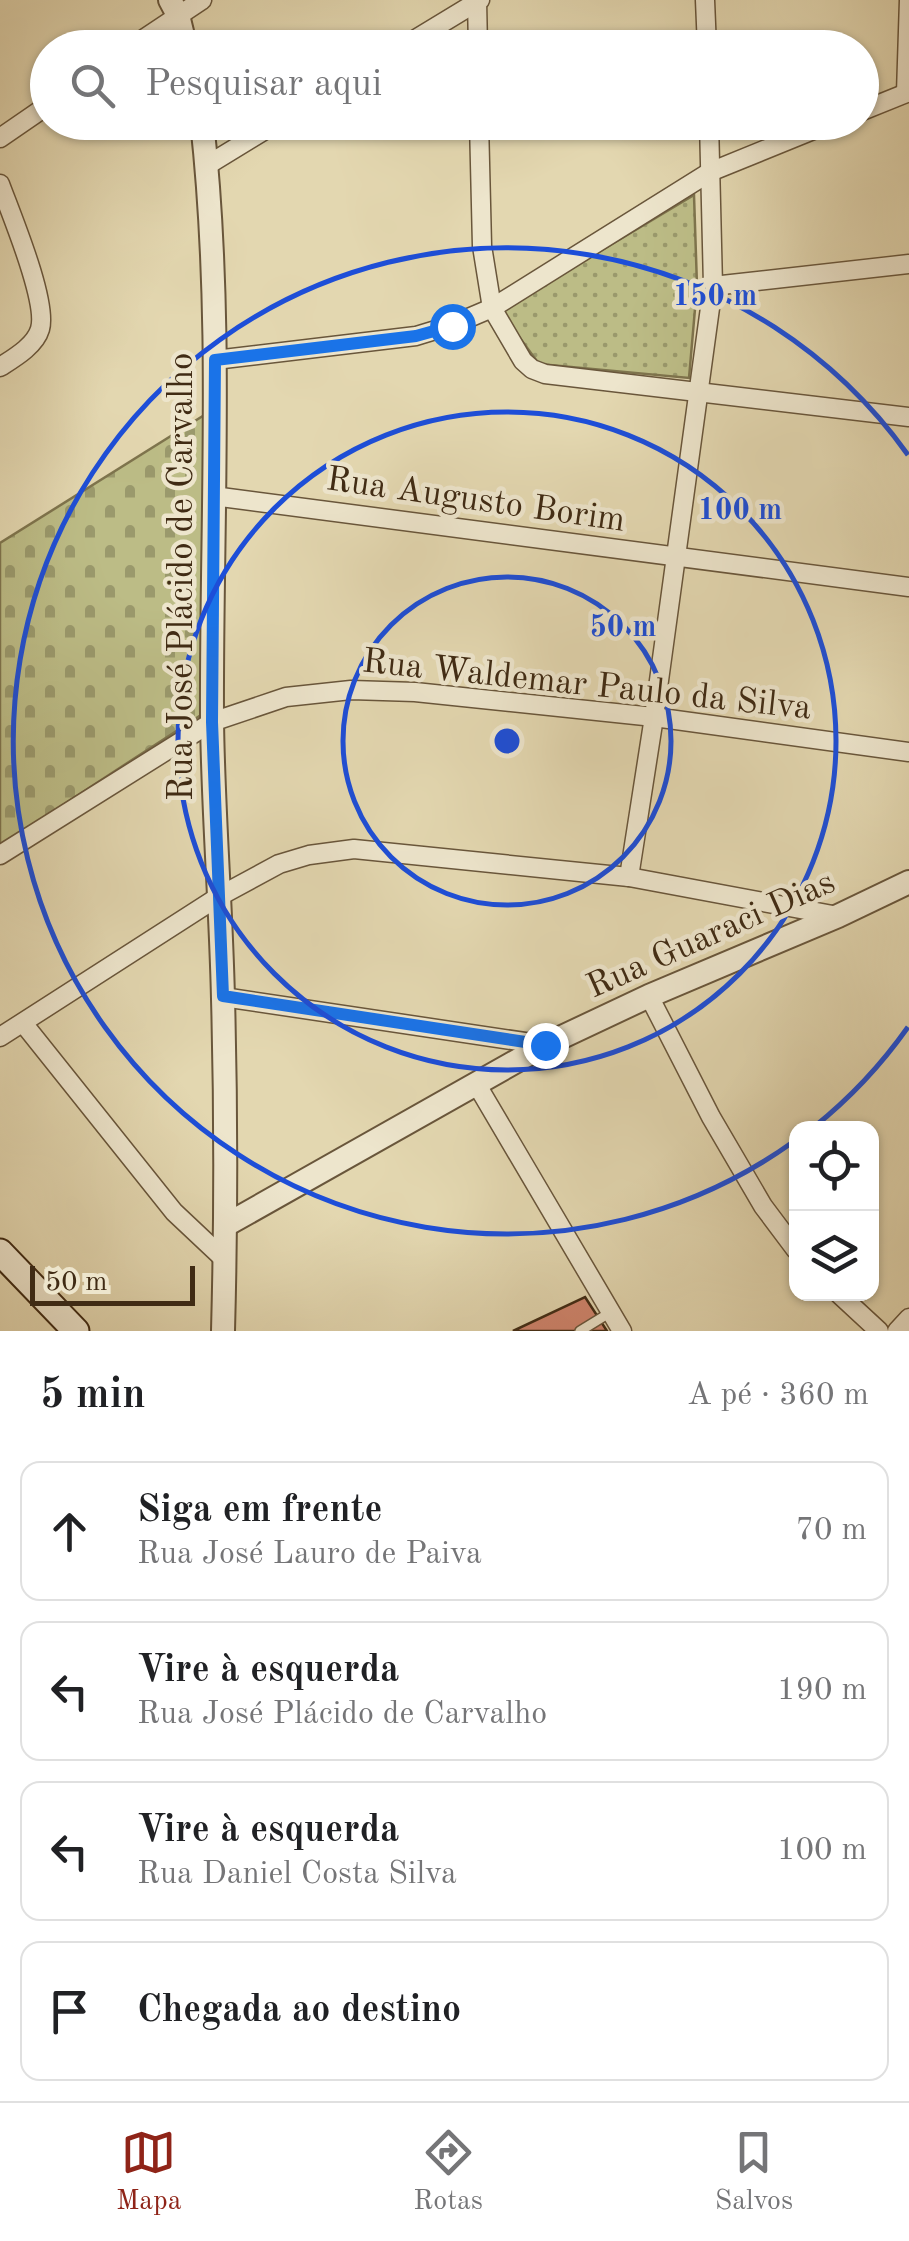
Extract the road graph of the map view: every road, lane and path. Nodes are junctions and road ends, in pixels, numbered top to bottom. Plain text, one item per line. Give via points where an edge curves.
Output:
1 (202, 0) edge
2 (478, 0) edge
3 (705, 0) edge
4 (908, 0) edge
5 (174, 7) edge
6 (149, 30) edge
7 (430, 30) edge
8 (478, 30) edge
9 (706, 30) edge
10 (908, 93) edge
11 (879, 104) edge
12 (30, 117) edge
13 (0, 138) edge
14 (204, 140) edge
15 (249, 140) edge
16 (479, 140) edge
17 (709, 140) edge
18 (789, 140) edge
19 (206, 166) junction
20 (710, 172) junction
21 (0, 184) edge
22 (909, 264) edge
23 (714, 286) junction
24 (492, 308) junction
25 (215, 360) junction
26 (0, 367) edge
27 (700, 392) junction
28 (909, 417) edge
29 (213, 496) junction
30 (674, 558) junction
31 (909, 587) edge
32 (654, 717) junction
33 (212, 722) junction
34 (909, 752) edge
35 (0, 855) edge
36 (629, 877) junction
37 (909, 882) edge
38 (218, 897) junction
39 (838, 916) junction
40 (223, 996) junction
41 (650, 996) junction
42 (23, 1023) junction
43 (0, 1036) edge
44 (545, 1045) junction
45 (477, 1085) junction
46 (226, 1225) junction
47 (789, 1241) edge
48 (0, 1252) edge
49 (225, 1260) junction
50 (847, 1301) edge
51 (611, 1312) junction
52 (909, 1318) edge
53 (76, 1331) edge
54 (223, 1331) edge
55 (580, 1331) edge
56 (622, 1331) edge
57 (879, 1331) edge
58 (896, 1331) edge

1 - 5 street
2 - 7 street
2 - 8 street
3 - 9 street
4 - 10 street
5 - 6 street
10 - 11 street
12 - 13 street
14 - 19 street, Rua José Plácido de Carvalho
15 - 19 street
16 - 24 street via 482,246
17 - 20 street
18 - 20 street
19 - 25 street, Rua José Plácido de Carvalho
20 - 23 street
20 - 24 street
21 - 26 street via 31,272 41,327
22 - 23 street
23 - 27 street
24 - 25 street via 416,336
24 - 27 street via 532,369
25 - 29 street, Rua José Plácido de Carvalho
27 - 28 street
27 - 30 street
29 - 30 street, Rua Augusto Borim
29 - 33 street, Rua José Plácido de Carvalho
30 - 31 street, Rua Augusto Borim
30 - 32 street
32 - 33 street, Rua Waldemar Paulo da Silva via 351,690 286,696
32 - 34 street, Rua Waldemar Paulo da Silva
32 - 36 street
33 - 35 street, Rua Waldemar Paulo da Silva
33 - 38 street, Rua José Plácido de Carvalho
36 - 38 street via 354,850 279,864
36 - 39 street
37 - 39 street, Rua Guaraci Dias
38 - 40 street, Rua José Plácido de Carvalho
38 - 42 street
39 - 41 street, Rua Guaraci Dias
40 - 44 street
40 - 46 street, Rua José Plácido de Carvalho
41 - 44 street, Rua Guaraci Dias
41 - 47 street via 711,1117
42 - 43 street
42 - 49 street via 174,1212
44 - 45 street, Rua Guaraci Dias
45 - 46 street, Rua Guaraci Dias
45 - 51 street
46 - 49 street, Rua José Plácido de Carvalho
48 - 53 main road
49 - 54 street, Rua José Plácido de Carvalho
50 - 57 street
51 - 55 lane
51 - 56 street
52 - 58 street

